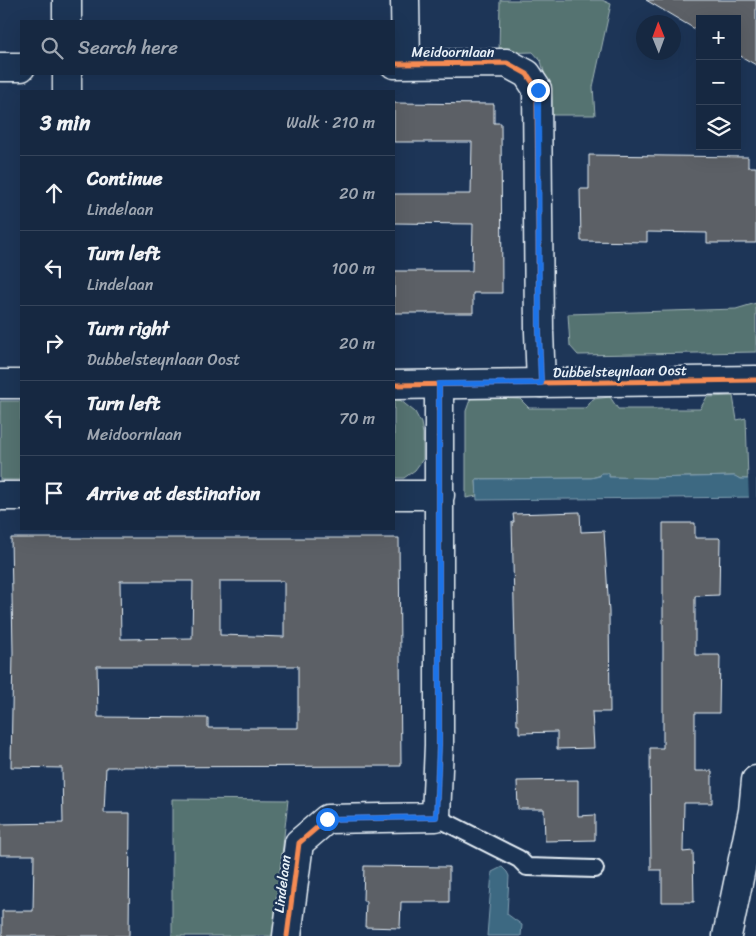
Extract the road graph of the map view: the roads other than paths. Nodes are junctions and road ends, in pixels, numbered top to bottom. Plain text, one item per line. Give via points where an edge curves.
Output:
1 (67, 0) edge
2 (405, 0) edge
3 (67, 20) edge
4 (400, 64) edge
5 (0, 67) edge
6 (20, 67) edge
7 (67, 75) edge
8 (67, 90) edge
9 (756, 380) edge
10 (541, 383) junction
11 (0, 384) edge
12 (20, 384) edge
13 (439, 384) junction
14 (395, 385) edge
15 (395, 495) edge
16 (440, 495) junction
17 (0, 496) edge
18 (20, 496) edge
19 (756, 780) edge
20 (436, 817) junction
21 (595, 869) dead end
22 (287, 936) edge
23 (727, 936) edge

1 - 3 street
2 - 4 street
4 - 10 street, Meidoornlaan via 507,63 527,74 538,90
5 - 6 street
7 - 8 street
9 - 10 street, Dubbelsteynlaan Oost
10 - 13 street, Dubbelsteynlaan Oost
11 - 12 street
13 - 14 street, Dubbelsteynlaan Oost
13 - 16 street
15 - 16 street
16 - 20 street
17 - 18 street
19 - 23 street
20 - 21 lane via 519,859 527,867
20 - 22 street, Lindelaan via 327,819 299,843

